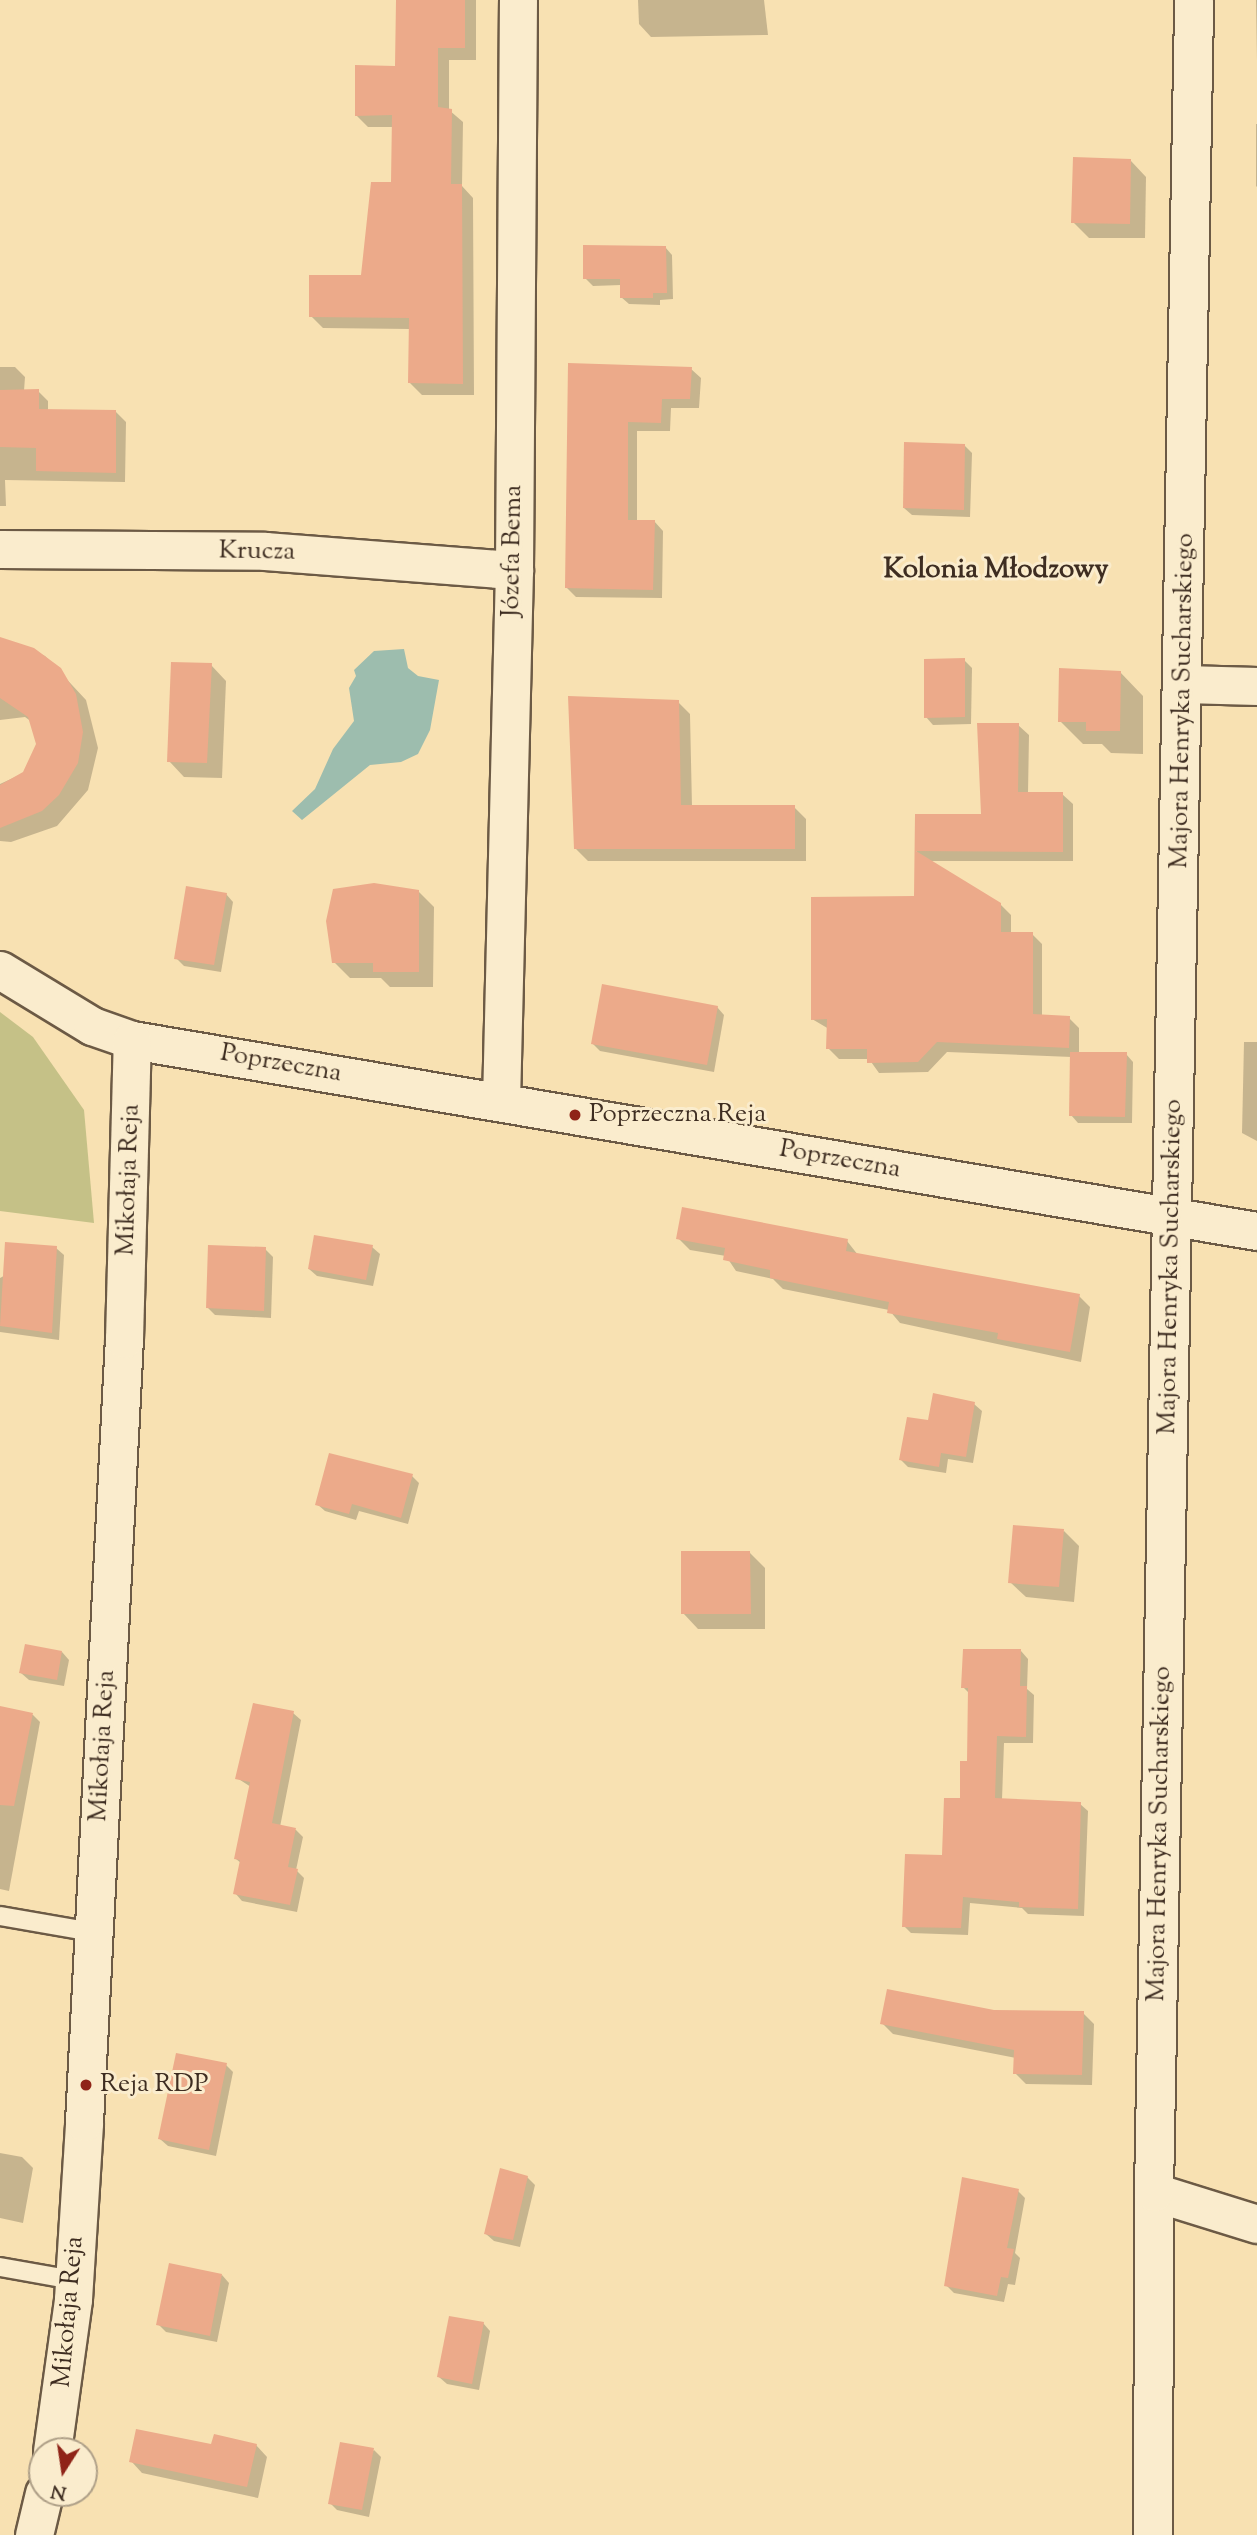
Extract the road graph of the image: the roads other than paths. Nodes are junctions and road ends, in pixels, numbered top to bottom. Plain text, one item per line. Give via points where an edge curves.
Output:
1 (518, 0) edge
2 (1194, 0) edge
3 (0, 550) edge
4 (514, 570) junction
5 (1184, 684) junction
6 (1257, 686) edge
7 (0, 970) edge
8 (132, 1040) junction
9 (501, 1102) junction
10 (1171, 1217) junction
11 (1257, 1231) edge
12 (0, 1916) edge
13 (93, 1932) junction
14 (1154, 2192) junction
15 (1257, 2224) edge
16 (0, 2267) edge
17 (74, 2280) junction
18 (54, 2437) edge
19 (41, 2507) edge
20 (34, 2535) edge
21 (1153, 2535) edge

1 - 4 street, Józefa Bema
2 - 5 street, Majora Henryka Sucharskiego
3 - 4 street, Krucza via 265,551
4 - 9 street, Józefa Bema
5 - 6 street
5 - 10 street, Majora Henryka Sucharskiego
7 - 8 street, Poprzeczna via 92,1026
8 - 9 street, Poprzeczna
8 - 13 street, Mikołaja Reja via 124,1339
9 - 10 street, Poprzeczna
10 - 11 street, Poprzeczna
10 - 14 street, Majora Henryka Sucharskiego
12 - 13 lane
13 - 17 street, Mikołaja Reja
14 - 15 street
14 - 21 street, Majora Henryka Sucharskiego
16 - 17 lane
17 - 18 street, Mikołaja Reja
19 - 20 street

